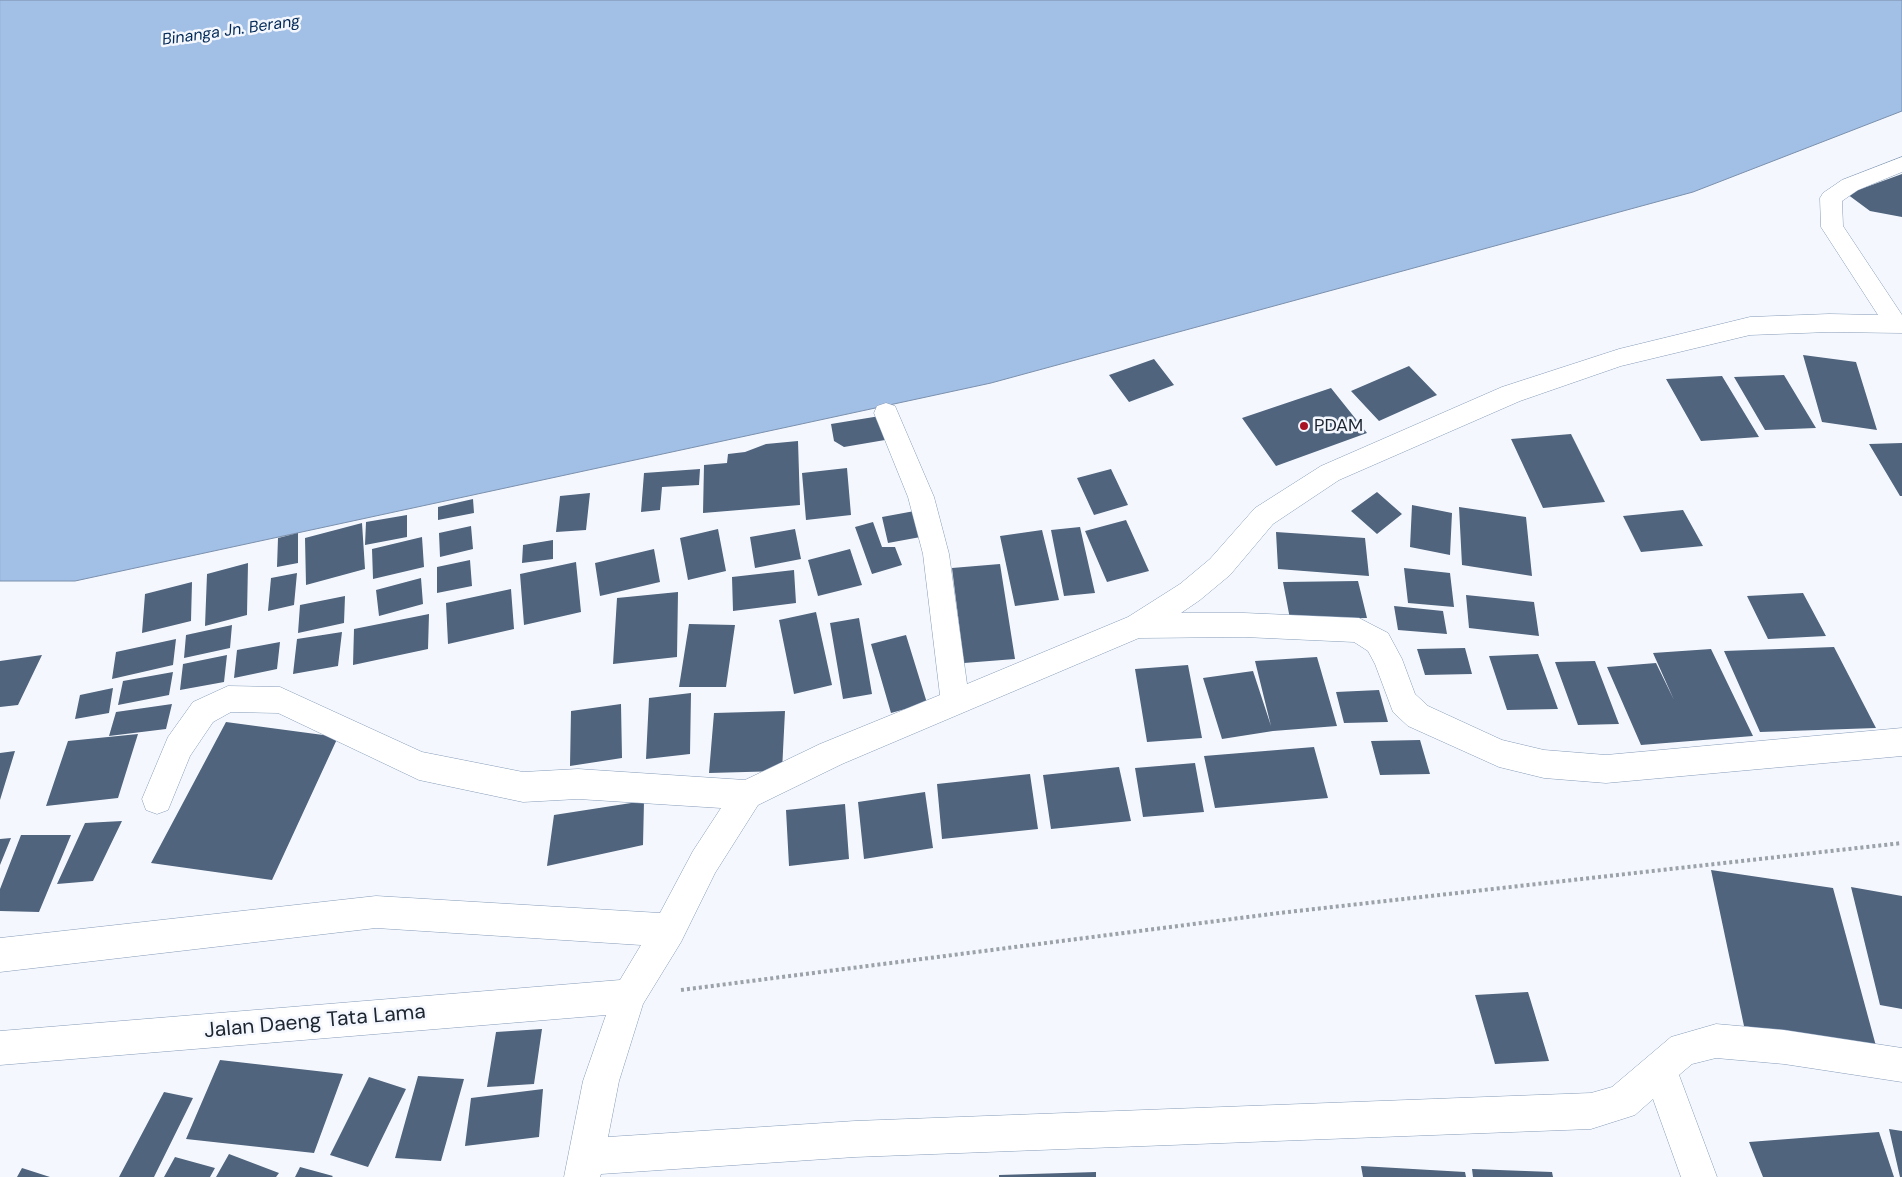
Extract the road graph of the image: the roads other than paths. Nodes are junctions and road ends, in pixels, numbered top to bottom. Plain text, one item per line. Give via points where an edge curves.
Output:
1 (1902, 164) edge
2 (1899, 324) edge
3 (886, 413) dead end
4 (1138, 626) junction
5 (955, 702) junction
6 (1902, 742) edge
7 (747, 794) junction
8 (157, 799) dead end
9 (669, 930) junction
10 (0, 955) edge
11 (629, 996) junction
12 (0, 1048) edge
13 (1902, 1065) edge
14 (1660, 1070) junction
15 (584, 1167) edge
16 (1699, 1177) edge

1 - 2 street via 1850,185 1831,198 1832,227
2 - 4 street via 1829,322 1750,326 1619,358 1511,394 1330,473 1264,516 1220,567 1190,592
3 - 5 street via 921,497 936,554
4 - 5 street
4 - 6 street via 1244,625 1359,630 1378,642 1388,659 1403,702 1418,716 1499,753 1544,764 1636,767
5 - 7 street via 831,754
7 - 8 street via 578,784 523,787 419,766 280,700 228,699 203,712 179,747
7 - 9 street via 704,862
9 - 10 street via 376,912
9 - 11 street
11 - 12 street, Jalan Daeng Tata Lama
11 - 15 street via 601,1081
13 - 14 street via 1716,1040 1683,1049
14 - 15 street via 1622,1102 1591,1111 855,1139
14 - 16 street

